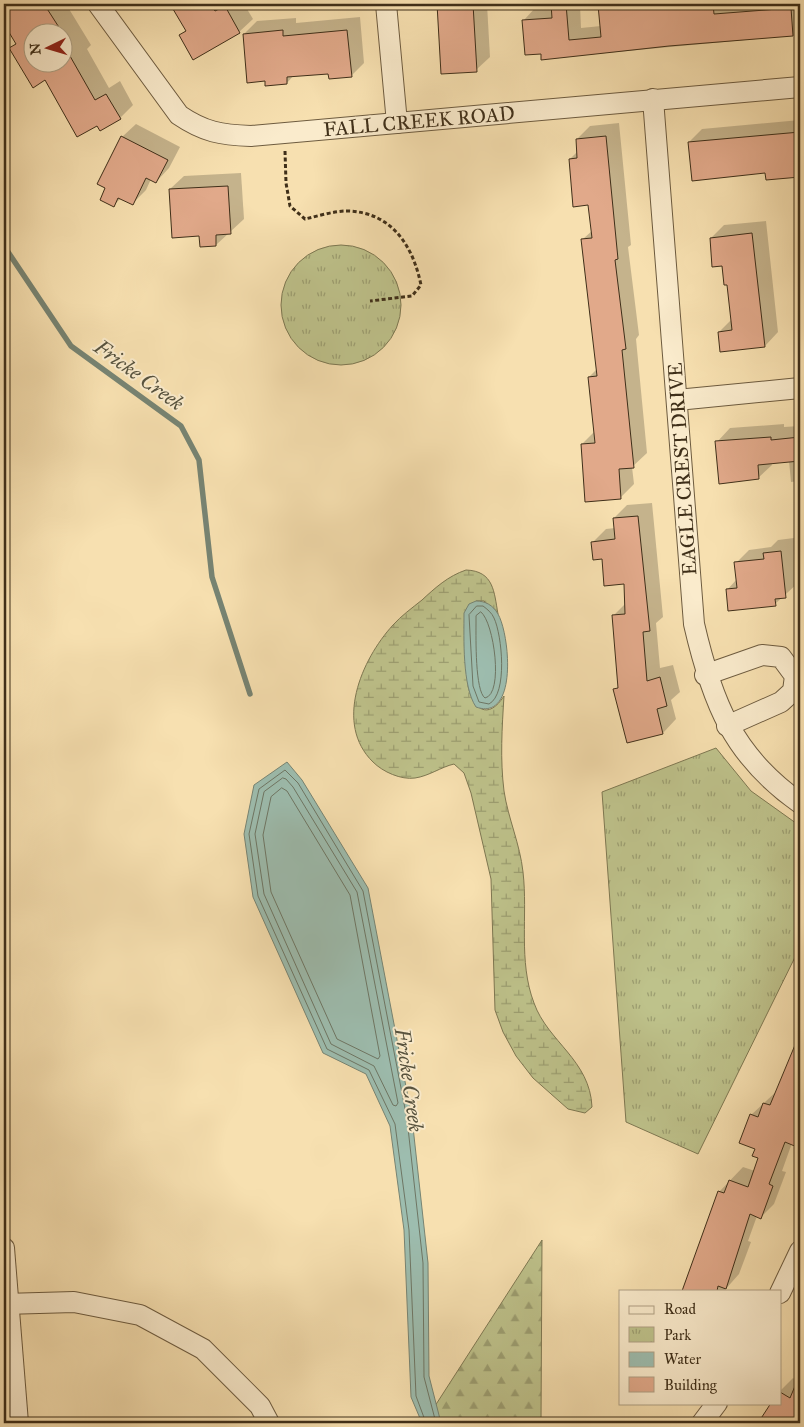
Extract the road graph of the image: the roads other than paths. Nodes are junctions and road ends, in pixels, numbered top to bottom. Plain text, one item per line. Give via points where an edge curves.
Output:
1 (98, 4) edge
2 (386, 4) edge
3 (800, 87) edge
4 (653, 99) junction
5 (397, 123) junction
6 (800, 388) edge
7 (677, 400) junction
8 (705, 675) junction
9 (728, 726) junction
10 (800, 803) edge
11 (4, 1248) edge
12 (800, 1251) edge
13 (781, 1290) edge
14 (6, 1304) edge
15 (716, 1404) edge
16 (18, 1423) edge
17 (269, 1423) edge
18 (702, 1423) edge

1 - 5 street, FALL CREEK ROAD via 179,115 198,128 223,135 251,136
2 - 5 street
3 - 4 street, FALL CREEK ROAD
4 - 5 street, FALL CREEK ROAD
4 - 7 street, EAGLE CREST DRIVE
6 - 7 street
7 - 8 street, EAGLE CREST DRIVE via 694,624
8 - 9 street, EAGLE CREST DRIVE
8 - 9 street via 762,655 781,657 795,676 792,691 782,702
9 - 10 street, EAGLE CREST DRIVE via 740,747 771,780
11 - 14 street
12 - 13 street
14 - 16 street
14 - 17 street via 74,1302 140,1315 203,1349 260,1406
15 - 18 street

